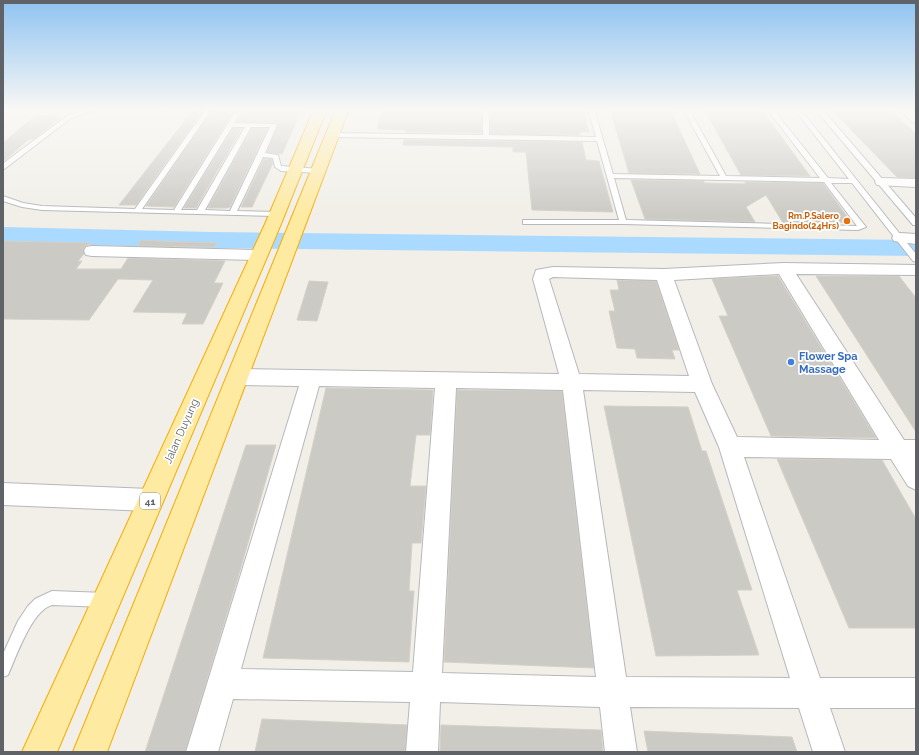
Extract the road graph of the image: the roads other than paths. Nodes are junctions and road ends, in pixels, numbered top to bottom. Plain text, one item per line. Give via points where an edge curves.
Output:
1 (32, 144) edge
2 (185, 144) edge
3 (217, 144) edge
4 (238, 144) edge
5 (266, 144) edge
6 (307, 144) edge
7 (330, 144) edge
8 (601, 144) edge
9 (705, 144) edge
10 (797, 144) edge
11 (824, 144) edge
12 (848, 144) edge
13 (261, 155) junction
14 (3, 168) edge
15 (296, 170) junction
16 (319, 171) junction
17 (610, 176) junction
18 (724, 178) junction
19 (826, 180) junction
20 (854, 181) junction
21 (882, 182) junction
22 (916, 183) edge
23 (3, 198) edge
24 (137, 211) junction
25 (176, 212) junction
26 (200, 212) junction
27 (232, 213) junction
28 (275, 219) junction
29 (526, 222) dead end
30 (623, 222) junction
31 (916, 223) edge
32 (907, 240) edge
33 (92, 251) dead end
34 (268, 254) junction
35 (916, 259) edge
36 (784, 268) junction
37 (916, 270) edge
38 (664, 275) junction
39 (239, 377) junction
40 (311, 379) junction
41 (446, 379) junction
42 (572, 383) junction
43 (702, 384) junction
44 (730, 447) junction
45 (906, 450) edge
46 (916, 479) edge
47 (3, 494) edge
48 (150, 500) junction
49 (107, 600) junction
50 (3, 670) edge
51 (221, 684) junction
52 (427, 687) junction
53 (614, 692) junction
54 (808, 692) junction
55 (916, 693) edge
56 (39, 752) edge
57 (42, 752) edge
58 (90, 752) edge
59 (202, 752) edge
60 (422, 752) edge
61 (621, 752) edge
62 (829, 752) edge

1 - 14 lane
2 - 24 lane
3 - 25 lane
4 - 26 lane
5 - 13 lane
6 - 15 highway, Jalan Duyung / 41
7 - 16 highway, Jalan Duyung / 41
8 - 17 lane
9 - 18 lane
10 - 19 lane
11 - 20 lane
12 - 21 lane
13 - 15 lane via 276,156 279,168
13 - 27 lane
15 - 16 lane
15 - 28 highway, Jalan Duyung / 41
16 - 34 highway, Jalan Duyung / 41 via 298,224
17 - 18 lane
17 - 30 lane
18 - 19 lane
19 - 20 lane
19 - 30 lane via 862,227
20 - 32 lane
21 - 22 street
21 - 31 lane
23 - 24 lane via 10,202 35,206
24 - 25 lane
25 - 26 lane
26 - 27 lane
27 - 28 lane
28 - 34 highway, Jalan Duyung / 41
29 - 30 lane
32 - 35 lane
33 - 34 street
34 - 39 highway, Jalan Duyung / 41
34 - 48 highway, Jalan Duyung / 41
36 - 37 street
36 - 38 street
36 - 45 street
38 - 42 street via 553,272 542,274 541,279
38 - 43 street
39 - 40 street
39 - 58 highway, Jalan Duyung / 41
40 - 41 street
40 - 51 street
41 - 42 street
41 - 52 street
42 - 43 street
42 - 53 street
43 - 44 street
44 - 45 street
44 - 54 street
45 - 46 street
47 - 48 street
48 - 49 highway, Jalan Duyung / 41
49 - 50 lane via 52,598 38,604
49 - 56 highway, Jalan Duyung / 41
51 - 52 street
51 - 59 street
52 - 53 street
52 - 60 street
53 - 54 street
53 - 61 street
54 - 55 street
54 - 62 street
56 - 57 highway

